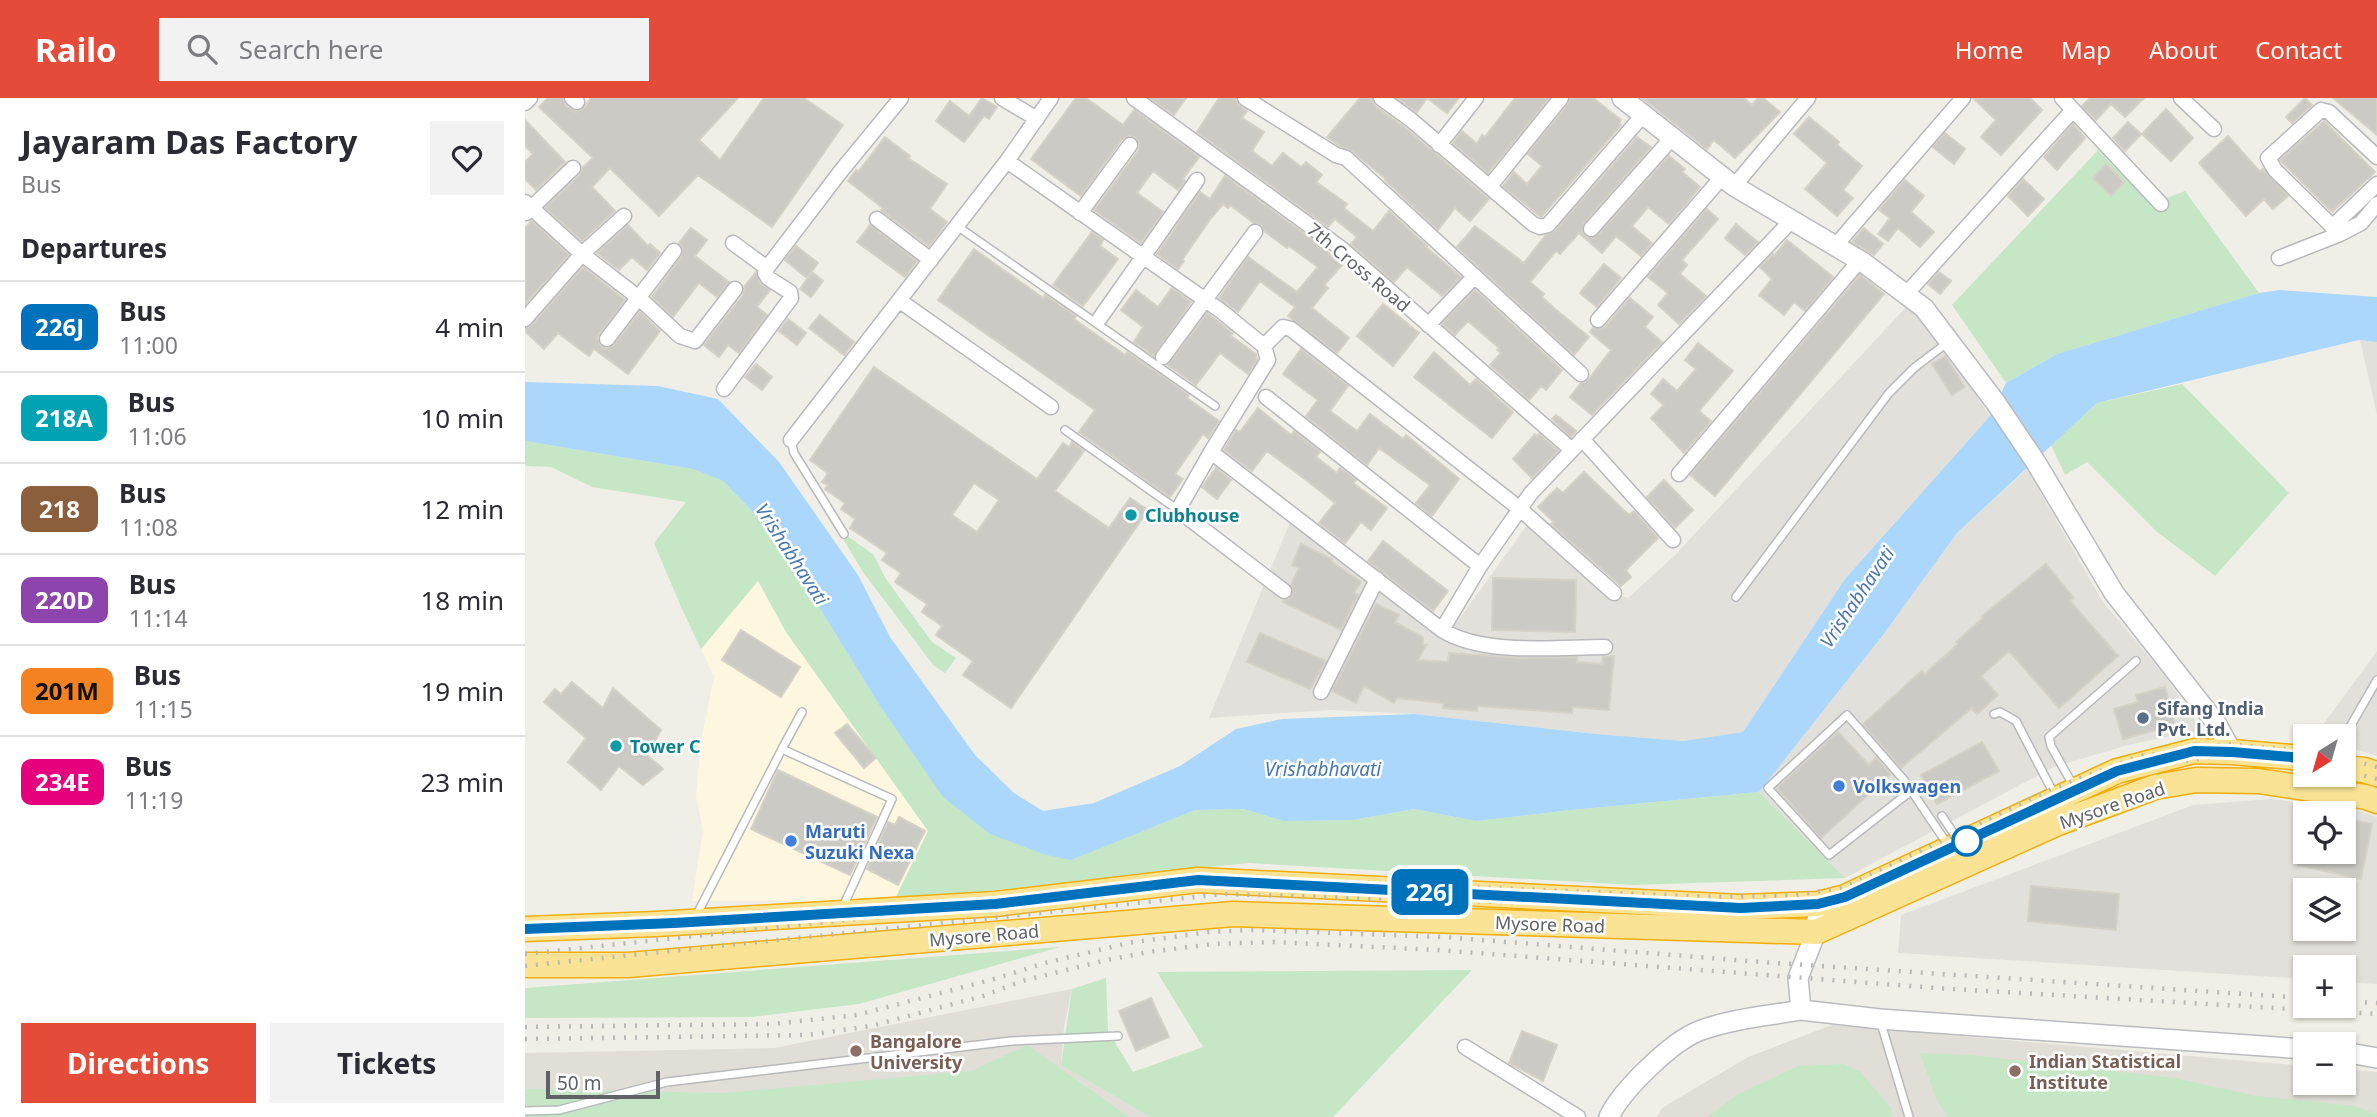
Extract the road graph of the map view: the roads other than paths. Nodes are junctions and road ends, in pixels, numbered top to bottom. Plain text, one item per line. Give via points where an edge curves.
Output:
1 (530, 98) edge
2 (901, 98) edge
3 (1002, 98) edge
4 (1051, 98) edge
5 (1134, 98) edge
6 (1245, 98) edge
7 (1476, 98) edge
8 (1561, 98) edge
9 (1622, 98) edge
10 (1963, 98) edge
11 (2062, 98) edge
12 (2181, 98) edge
13 (1383, 99) edge
14 (1799, 101) edge
15 (525, 103) edge
16 (2073, 110) junction
17 (1643, 115) junction
18 (1037, 118) junction
19 (2214, 129) dead end
20 (1672, 138) junction
21 (1130, 145) dead end
22 (1439, 145) junction
23 (2377, 156) edge
24 (1007, 161) junction
25 (573, 168) dead end
26 (1197, 180) dead end
27 (1729, 181) junction
28 (2377, 184) edge
29 (1490, 186) junction
30 (2161, 204) dead end
31 (2377, 204) edge
32 (527, 208) edge
33 (1080, 213) junction
34 (624, 216) dead end
35 (877, 219) dead end
36 (1793, 219) junction
37 (957, 226) junction
38 (1591, 229) dead end
39 (2336, 231) junction
40 (1255, 232) dead end
41 (733, 243) dead end
42 (1836, 245) junction
43 (674, 251) dead end
44 (582, 254) junction
45 (1144, 257) junction
46 (2279, 258) dead end
47 (930, 260) junction
48 (1860, 260) junction
49 (768, 268) junction
50 (1475, 276) junction
51 (735, 289) dead end
52 (1907, 293) junction
53 (639, 298) junction
54 (1205, 300) junction
55 (899, 301) junction
56 (1100, 318) dead end
57 (525, 319) edge
58 (1598, 320) dead end
59 (1428, 326) junction
60 (607, 339) dead end
61 (1950, 340) junction
62 (1264, 346) junction
63 (1163, 357) dead end
64 (1581, 374) dead end
65 (724, 389) dead end
66 (1266, 397) dead end
67 (1215, 406) dead end
68 (1051, 407) dead end
69 (1065, 430) dead end
70 (791, 440) joint
71 (1577, 445) junction
72 (1211, 452) junction
73 (1679, 474) dead end
74 (1520, 509) junction
75 (1178, 510) junction
76 (844, 534) dead end
77 (1673, 540) dead end
78 (1480, 566) junction
79 (1377, 579) junction
80 (1284, 592) dead end
81 (1614, 593) dead end
82 (1736, 597) dead end
83 (1442, 629) junction
84 (1605, 647) dead end
85 (2136, 661) dead end
86 (2377, 680) edge
87 (1321, 692) dead end
88 (802, 712) dead end
89 (1994, 714) dead end
90 (2351, 724) edge
91 (782, 749) junction
92 (2232, 752) junction
93 (2293, 757) edge
94 (2356, 769) edge
95 (2377, 774) edge
96 (1911, 791) junction
97 (2066, 795) junction
98 (2377, 801) edge
99 (1942, 816) dead end
100 (1955, 846) junction
101 (1818, 904) junction
102 (840, 913) junction
103 (692, 922) junction
104 (525, 929) edge
105 (1817, 932) junction
106 (525, 965) edge
107 (1801, 1010) junction
108 (1880, 1019) junction
109 (1118, 1036) dead end
110 (1465, 1047) dead end
111 (2293, 1048) edge
112 (2356, 1054) edge
113 (2377, 1058) edge
114 (525, 1111) edge
115 (1578, 1117) edge
116 (1609, 1117) edge
117 (1909, 1117) edge

1 - 15 street
2 - 49 street
3 - 18 street
4 - 18 street
5 - 59 street, 7th Cross Road
6 - 50 street via 1346,158
7 - 22 street
8 - 29 street
9 - 17 street
10 - 42 street
11 - 16 street
12 - 19 street
13 - 22 street
14 - 27 street
16 - 30 street
16 - 52 street
17 - 20 street
17 - 29 street via 1548,225 1533,224
18 - 24 street
20 - 27 street
20 - 38 street
21 - 33 street
22 - 29 street
23 - 39 street via 2329,112 2321,110 2268,158
24 - 33 street
24 - 37 street
25 - 32 street
26 - 45 street
27 - 36 street
27 - 58 street
28 - 39 street
31 - 39 street via 2361,223
32 - 44 street
33 - 45 street
34 - 44 street
35 - 47 street
36 - 42 street
36 - 71 street
37 - 47 street
37 - 67 lane
39 - 46 street
40 - 54 street
41 - 49 street
42 - 48 street
43 - 53 street
44 - 53 street
44 - 57 street
45 - 54 street
45 - 56 street
47 - 55 street
48 - 52 street
48 - 73 street
49 - 65 street via 768,278 790,292 791,298
50 - 59 street
50 - 64 street
51 - 53 street via 695,341 680,336
52 - 61 street
53 - 60 street
54 - 62 street
54 - 63 street
55 - 68 street
55 - 70 street
59 - 71 street, 7th Cross Road
61 - 82 lane via 1889,393
61 - 92 street via 2035,461 2114,593 2216,723
62 - 72 street via 1268,360
62 - 74 street via 1283,327 1291,329
66 - 78 street
69 - 75 lane
70 - 76 lane via 794,453
71 - 74 street
71 - 77 street, 7th Cross Road
72 - 75 street
72 - 79 street
74 - 78 street
74 - 81 street
75 - 80 street
78 - 83 street
79 - 83 street
79 - 87 street
83 - 84 street via 1456,638 1491,646
85 - 97 lane via 2049,737
86 - 90 lane
88 - 91 lane
89 - 97 lane via 2000,712 2016,721
91 - 102 lane via 892,799
91 - 103 lane
92 - 93 highway, Mysore Road
92 - 97 highway, Mysore Road via 2194,751 2117,771
94 - 95 highway
96 - 96 lane via 1847,715 1768,788 1829,855
96 - 100 lane
97 - 100 highway, Mysore Road
98 - 105 highway, Mysore Road via 2258,781 2196,780 2155,788 2058,823
99 - 100 lane
100 - 101 highway, Mysore Road via 1845,897
101 - 102 highway, Mysore Road via 1741,908 1198,880 995,904
101 - 105 street
102 - 103 highway, Mysore Road
103 - 104 highway, Mysore Road
105 - 106 highway, Mysore Road via 1233,914 628,965
105 - 107 street via 1798,978
107 - 108 street
107 - 116 street via 1697,1032 1660,1057 1615,1103
108 - 111 street
108 - 117 lane
109 - 114 lane via 1011,1041 667,1082 559,1110
110 - 115 street
112 - 113 street

